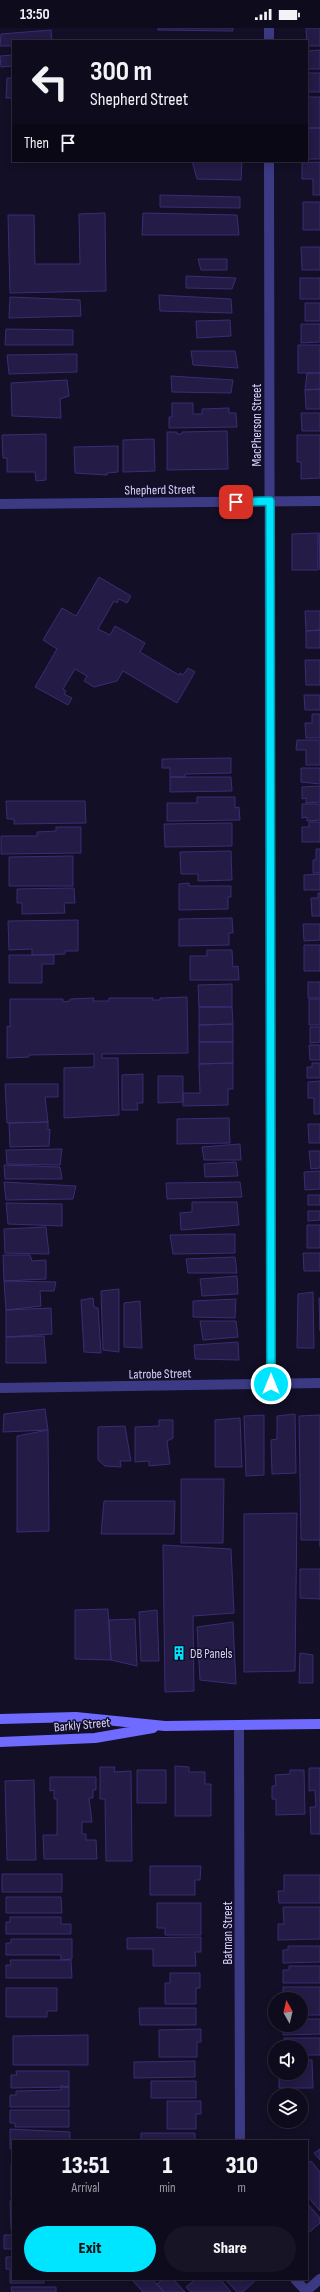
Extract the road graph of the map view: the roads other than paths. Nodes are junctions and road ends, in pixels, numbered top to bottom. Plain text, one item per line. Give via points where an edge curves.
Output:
1 (269, 28) edge
2 (269, 40) edge
3 (269, 162) edge
4 (320, 500) edge
5 (270, 501) junction
6 (0, 504) edge
7 (320, 1383) edge
8 (271, 1384) junction
9 (0, 1388) edge
10 (0, 1719) edge
11 (320, 1724) edge
12 (239, 1725) junction
13 (165, 1726) junction
14 (0, 1742) edge
15 (240, 2140) edge
16 (320, 2279) edge
17 (296, 2280) edge
18 (306, 2292) edge

1 - 2 street
3 - 5 street, MacPherson Street
4 - 5 street, Shepherd Street
5 - 6 street, Shepherd Street
5 - 8 street, MacPherson Street
7 - 8 street, Latrobe Street
8 - 9 street, Latrobe Street
10 - 13 street, Barkly Street via 76,1717
11 - 12 street, Barkly Street
12 - 13 street, Barkly Street
12 - 15 street, Batman Street
13 - 14 street, Barkly Street via 95,1738
16 - 18 street
17 - 18 street

